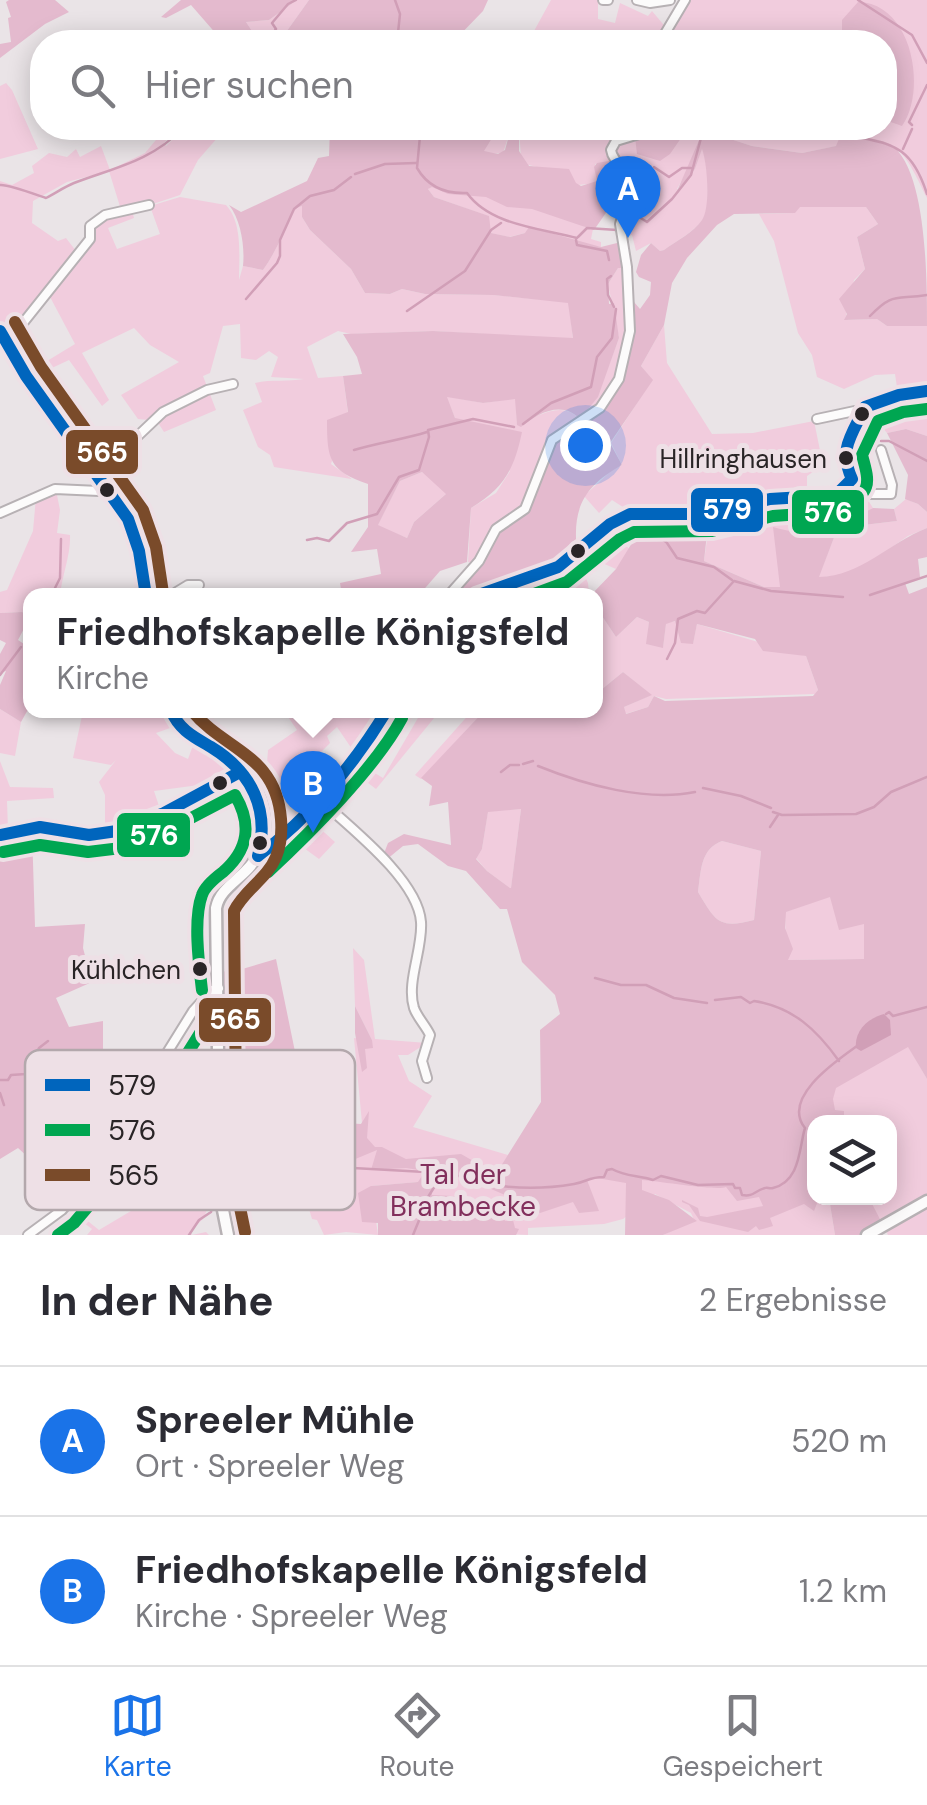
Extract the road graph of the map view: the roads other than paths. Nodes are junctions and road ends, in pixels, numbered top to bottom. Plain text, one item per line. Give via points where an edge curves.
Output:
1 (637, 0) edge
2 (670, 0) edge
3 (686, 0) edge
4 (669, 30) edge
5 (619, 140) edge
6 (149, 205) dead end
7 (2, 338) edge
8 (233, 384) dead end
9 (927, 390) edge
10 (867, 407) junction
11 (817, 419) dead end
12 (881, 450) dead end
13 (93, 468) junction
14 (107, 488) junction
15 (839, 494) junction
16 (0, 513) edge
17 (199, 585) dead end
18 (144, 588) edge
19 (183, 588) edge
20 (455, 588) edge
21 (498, 588) edge
22 (175, 718) edge
23 (383, 718) edge
24 (240, 772) junction
25 (318, 798) junction
26 (0, 835) edge
27 (255, 861) junction
28 (219, 988) junction
29 (169, 1050) edge
30 (220, 1050) edge
31 (427, 1078) dead end
32 (927, 1200) edge
33 (62, 1210) edge
34 (221, 1210) edge
35 (28, 1235) edge
36 (228, 1235) edge
37 (867, 1235) edge

1 - 2 street
3 - 4 street
5 - 20 street via 611,150 632,178 632,190 620,229 630,330 619,379 600,408 550,442 525,508 496,529
6 - 7 street via 105,215 90,226 90,239 48,293
7 - 13 main road
8 - 13 street via 163,412
9 - 10 street
10 - 11 street
10 - 15 street via 844,451 852,479
12 - 15 street via 892,494
13 - 14 main road
14 - 16 street via 55,489
14 - 18 main road via 133,533
15 - 21 street via 770,499 705,514 630,514 558,568
17 - 19 street
22 - 24 main road
23 - 25 street
24 - 26 street via 117,831 89,835 40,827
24 - 27 main road via 263,810
25 - 27 street
25 - 31 street via 380,856 419,911 413,1003 430,1035 422,1062
27 - 28 main road via 218,898
28 - 29 street via 193,1011
28 - 30 main road
32 - 37 main road
33 - 35 street
34 - 36 main road

